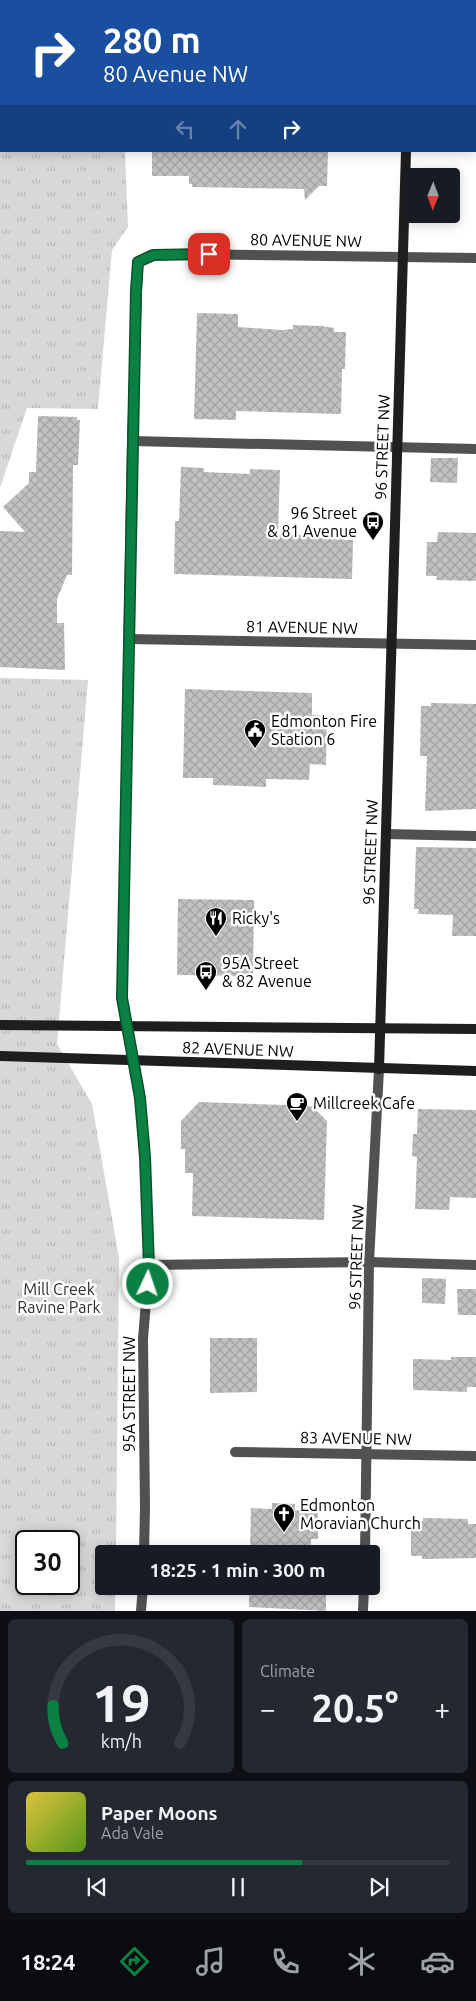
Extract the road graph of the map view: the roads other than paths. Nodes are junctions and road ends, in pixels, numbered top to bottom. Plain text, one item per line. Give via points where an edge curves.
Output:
1 (406, 152) edge
2 (402, 256) junction
3 (476, 258) edge
4 (138, 262) joint
5 (132, 441) junction
6 (398, 447) junction
7 (476, 449) edge
8 (128, 639) junction
9 (391, 644) junction
10 (476, 645) edge
11 (386, 834) junction
12 (476, 836) edge
13 (1, 1025) edge
14 (127, 1025) junction
15 (380, 1027) junction
16 (476, 1029) edge
17 (1, 1056) edge
18 (133, 1060) junction
19 (379, 1069) junction
20 (476, 1071) edge
21 (369, 1262) junction
22 (476, 1265) edge
23 (149, 1266) junction
24 (235, 1452) dead end
25 (368, 1453) junction
26 (476, 1456) edge
27 (144, 1545) edge
28 (365, 1545) edge
29 (143, 1595) edge
30 (364, 1595) edge
31 (142, 1611) edge
32 (364, 1611) edge

1 - 2 main road, 96 STREET NW
2 - 3 street, 80 AVENUE NW
2 - 4 street, 80 AVENUE NW via 172,254 153,255
2 - 6 main road, 96 STREET NW
4 - 5 street, 95A STREET NW
5 - 6 street
5 - 8 street, 95A STREET NW
6 - 7 street
6 - 9 main road, 96 STREET NW
8 - 9 street, 81 AVENUE NW
8 - 14 street, 95A STREET NW via 122,998
9 - 10 street, 81 AVENUE NW
9 - 11 main road, 96 STREET NW
11 - 12 street
11 - 15 main road, 96 STREET NW
13 - 14 main road, 82 AVENUE NW
14 - 15 main road, 82 AVENUE NW
14 - 18 street, 95A STREET NW
15 - 16 main road, 82 AVENUE NW
15 - 19 main road, 96 STREET NW
17 - 18 main road, 82 AVENUE NW
18 - 19 main road, 82 AVENUE NW
18 - 23 street, 95A STREET NW via 145,1157
19 - 20 main road, 82 AVENUE NW
19 - 21 street, 96 STREET NW
21 - 22 street
21 - 23 street
21 - 25 street, 96 STREET NW
23 - 27 street, 95A STREET NW via 143,1339
24 - 25 street, 83 AVENUE NW
25 - 26 street, 83 AVENUE NW
25 - 28 street, 96 STREET NW
29 - 31 street
30 - 32 street

